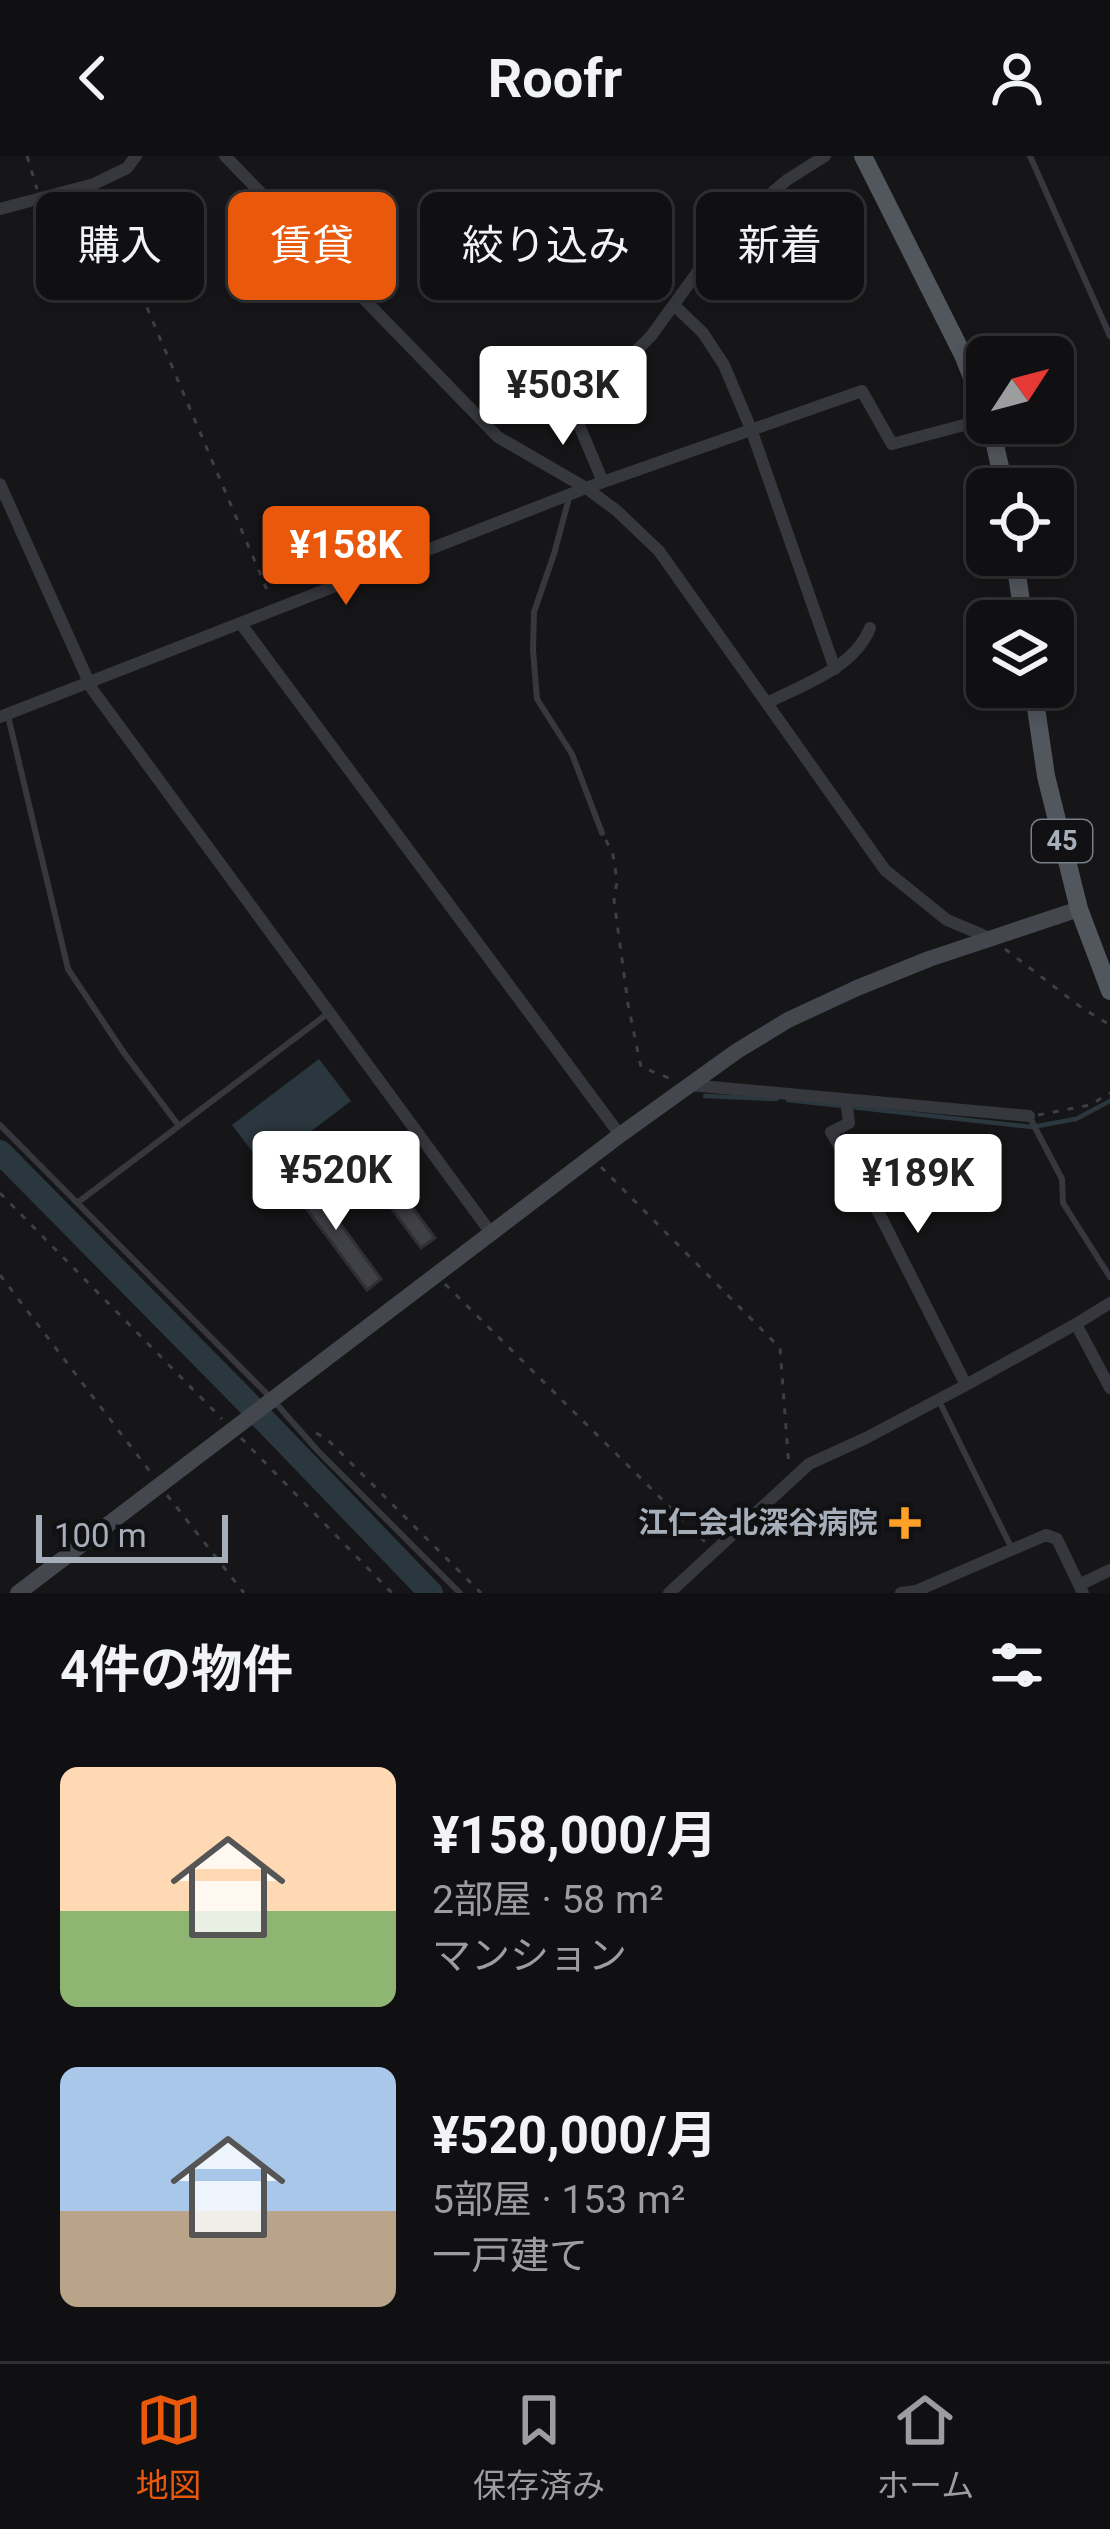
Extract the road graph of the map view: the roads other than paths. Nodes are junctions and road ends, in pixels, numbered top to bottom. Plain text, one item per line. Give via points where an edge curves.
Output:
1 (136, 156) edge
2 (224, 156) edge
3 (825, 156) edge
4 (862, 156) edge
5 (1030, 156) edge
6 (805, 160) edge
7 (0, 209) edge
8 (674, 305) junction
9 (1110, 336) edge
10 (966, 363) edge
11 (966, 424) edge
12 (751, 429) junction
13 (604, 482) junction
14 (0, 484) edge
15 (586, 488) junction
16 (570, 494) junction
17 (241, 623) junction
18 (870, 628) dead end
19 (835, 669) junction
20 (88, 683) junction
21 (769, 703) junction
22 (1037, 708) edge
23 (4, 716) edge
24 (602, 833) road end
25 (1079, 909) junction
26 (991, 938) junction
27 (1110, 991) edge
28 (330, 1012) junction
29 (687, 1085) junction
30 (846, 1100) junction
31 (1029, 1116) joint
32 (0, 1125) edge
33 (179, 1126) junction
34 (620, 1135) junction
35 (77, 1202) junction
36 (491, 1233) junction
37 (1110, 1276) edge
38 (1110, 1303) edge
39 (1076, 1324) junction
40 (966, 1384) junction
41 (1110, 1388) edge
42 (938, 1400) junction
43 (272, 1401) junction
44 (1012, 1548) junction
45 (1110, 1570) edge
46 (1081, 1589) edge
47 (18, 1593) edge
48 (460, 1593) edge
49 (670, 1593) edge
50 (901, 1593) edge

1 - 7 street via 94,184
2 - 15 street via 498,437
3 - 6 street
4 - 10 main road
5 - 9 lane
6 - 8 street via 728,230
8 - 12 street via 724,365
8 - 13 street via 574,413
11 - 12 street via 892,443 862,391
12 - 13 street
12 - 19 street
13 - 15 street
14 - 20 street
15 - 16 street
15 - 21 street via 659,551
16 - 17 street
16 - 24 lane via 534,612 537,699 572,754
17 - 20 street
17 - 34 street
18 - 19 street
19 - 21 street
20 - 23 street
20 - 28 street
21 - 26 street via 885,870 947,920
22 - 25 main road, 45
23 - 33 lane via 68,969
25 - 26 street
25 - 27 main road, 45
26 - 29 street via 788,1020
28 - 33 lane
28 - 36 street
29 - 30 street
29 - 34 street
30 - 31 street
30 - 40 street via 848,1123 831,1132
31 - 37 lane via 1062,1179 1064,1203
32 - 35 lane
33 - 35 lane
34 - 36 street
35 - 43 lane
36 - 43 street
38 - 39 street
39 - 40 street
39 - 41 street
40 - 42 street
42 - 44 lane
42 - 49 street via 809,1464
43 - 47 street
43 - 48 lane
44 - 46 street via 1046,1535 1057,1539
44 - 50 street
45 - 46 street

